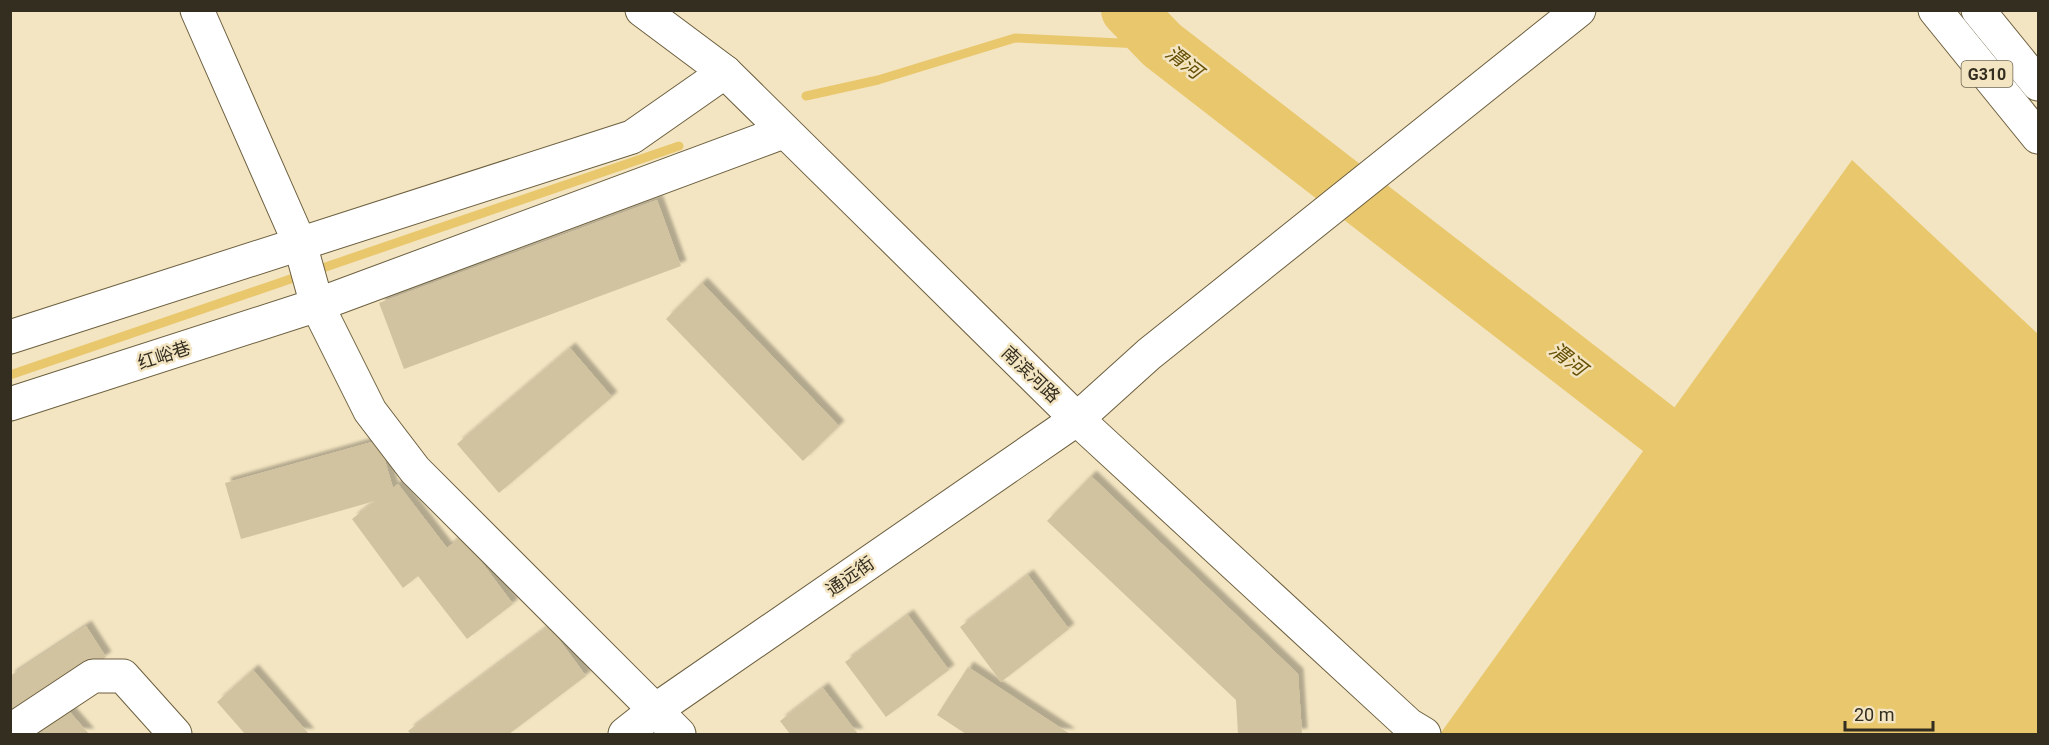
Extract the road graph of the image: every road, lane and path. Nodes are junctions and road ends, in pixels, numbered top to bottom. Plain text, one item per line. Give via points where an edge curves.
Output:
1 (197, 10) edge
2 (642, 10) edge
3 (1579, 10) edge
4 (1935, 10) edge
5 (1978, 10) edge
6 (724, 72) junction
7 (2038, 84) edge
8 (783, 132) junction
9 (2038, 137) edge
10 (308, 276) junction
11 (10, 337) edge
12 (10, 404) edge
13 (1077, 419) junction
14 (654, 711) junction
15 (10, 731) edge
16 (1411, 731) edge
17 (175, 735) edge
18 (625, 735) edge
19 (680, 735) edge

1 - 10 main road
2 - 6 main road, 南滨河路
3 - 13 main road, 通远街 via 1149,354
4 - 9 main road, G310
5 - 7 main road, G310
6 - 8 main road, 南滨河路
6 - 10 main road via 632,137
8 - 10 main road
8 - 13 main road, 南滨河路
10 - 11 main road
10 - 12 main road, 红峪巷
10 - 14 main road via 370,411 415,470
13 - 14 main road, 通远街
13 - 16 main road, 南滨河路
14 - 18 main road, 通远街
14 - 19 main road
15 - 17 main road via 93,676 123,676

